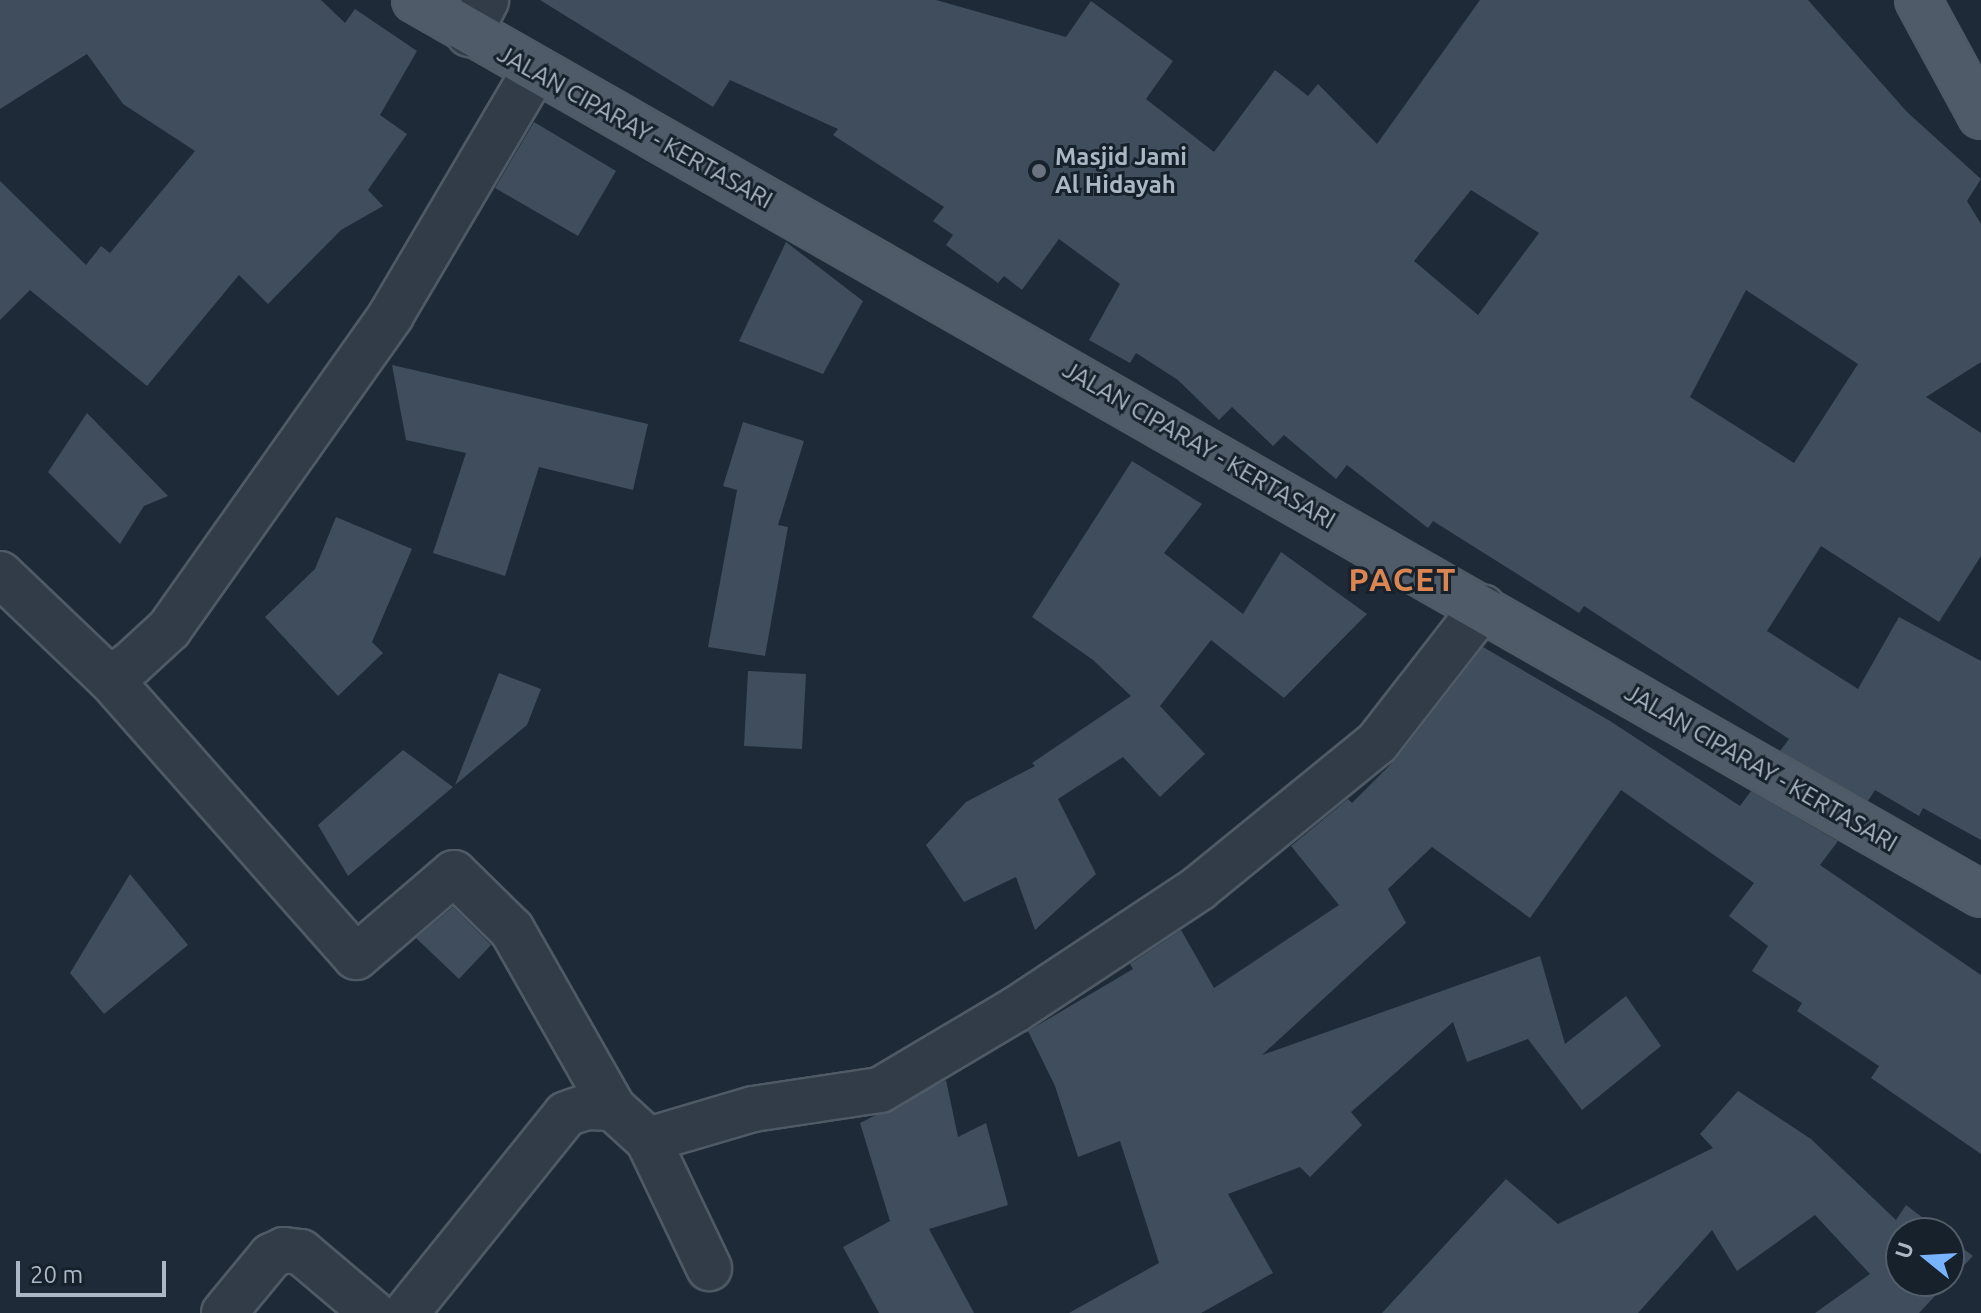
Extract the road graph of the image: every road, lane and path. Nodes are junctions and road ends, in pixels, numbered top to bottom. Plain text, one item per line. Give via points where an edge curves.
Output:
1 (415, 0) edge
2 (1918, 0) edge
3 (477, 17) edge
4 (535, 71) junction
5 (1981, 116) edge
6 (0, 574) edge
7 (1483, 607) junction
8 (110, 679) junction
9 (1981, 894) edge
10 (613, 1108) junction
11 (648, 1140) junction
12 (709, 1268) dead end
13 (224, 1313) edge
14 (373, 1313) edge
15 (406, 1313) edge

1 - 3 main road, JALAN CIPARAY - KERTASARI
2 - 5 main road
3 - 4 main road, JALAN CIPARAY - KERTASARI
4 - 7 main road, JALAN CIPARAY - KERTASARI
4 - 8 street via 391,315 169,629
6 - 8 street
7 - 9 main road, JALAN CIPARAY - KERTASARI
7 - 11 street via 1377,743 1199,888 1015,1010 880,1090 753,1109
8 - 10 street via 356,957 454,873 512,930
10 - 11 street
10 - 15 street via 586,1107 566,1114
11 - 12 street
13 - 14 street via 271,1256 284,1250 301,1252

